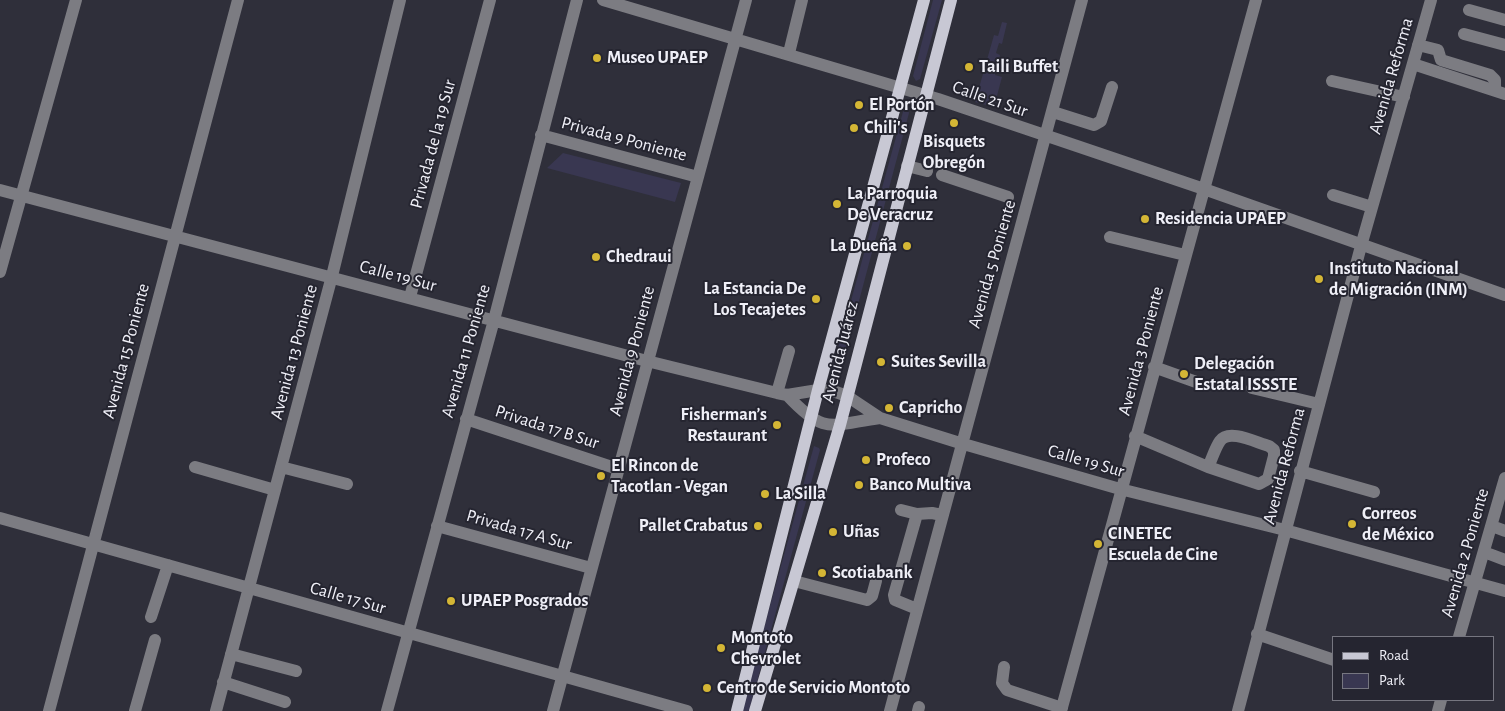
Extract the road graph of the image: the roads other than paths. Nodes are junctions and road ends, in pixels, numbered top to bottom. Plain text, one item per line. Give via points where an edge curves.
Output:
1 (76, 0) edge
2 (238, 0) edge
3 (400, 0) edge
4 (490, 0) edge
5 (576, 0) edge
6 (603, 0) edge
7 (746, 0) edge
8 (802, 0) edge
9 (924, 0) edge
10 (951, 0) edge
11 (1082, 0) edge
12 (1256, 0) edge
13 (1431, 0) edge
14 (1469, 10) dead end
15 (1505, 20) edge
16 (1464, 34) dead end
17 (735, 37) junction
18 (1418, 45) junction
19 (1505, 45) edge
20 (788, 54) junction
21 (1413, 64) junction
22 (1439, 66) junction
23 (1332, 81) dead end
24 (901, 87) junction
25 (1112, 87) dead end
26 (1500, 92) edge
27 (925, 96) junction
28 (1404, 97) junction
29 (1053, 112) junction
30 (541, 135) junction
31 (1046, 136) junction
32 (907, 166) junction
33 (927, 170) dead end
34 (942, 175) dead end
35 (698, 177) junction
36 (1204, 189) junction
37 (0, 190) edge
38 (1333, 195) dead end
39 (21, 196) junction
40 (1008, 197) dead end
41 (1372, 207) junction
42 (175, 236) junction
43 (1110, 236) dead end
44 (1362, 246) junction
45 (1185, 255) junction
46 (0, 272) edge
47 (332, 276) junction
48 (1505, 295) edge
49 (410, 297) junction
50 (494, 320) junction
51 (788, 351) dead end
52 (648, 362) junction
53 (1154, 367) junction
54 (1199, 383) dead end
55 (1252, 388) dead end
56 (818, 390) junction
57 (782, 394) junction
58 (847, 396) junction
59 (1319, 404) junction
60 (880, 418) junction
61 (466, 419) junction
62 (812, 420) junction
63 (840, 425) junction
64 (1135, 436) junction
65 (960, 443) junction
66 (195, 467) dead end
67 (281, 467) junction
68 (1208, 468) junction
69 (618, 469) junction
70 (1300, 471) junction
71 (1505, 478) edge
72 (348, 484) dead end
73 (1120, 489) junction
74 (275, 490) junction
75 (1374, 492) dead end
76 (901, 510) dead end
77 (918, 514) junction
78 (942, 515) junction
79 (0, 518) edge
80 (437, 526) junction
81 (1492, 526) junction
82 (1284, 530) junction
83 (1505, 530) edge
84 (93, 544) junction
85 (1484, 552) junction
86 (1505, 560) edge
87 (168, 565) junction
88 (591, 568) junction
89 (794, 581) junction
90 (876, 581) dead end
91 (1474, 584) junction
92 (248, 588) junction
93 (1505, 592) edge
94 (917, 609) junction
95 (151, 617) dead end
96 (408, 633) junction
97 (1258, 634) junction
98 (1459, 636) edge
99 (155, 640) dead end
100 (231, 654) junction
101 (1332, 659) edge
102 (1004, 667) dead end
103 (296, 671) dead end
104 (562, 676) junction
105 (223, 682) junction
106 (285, 702) dead end
107 (1061, 710) edge
108 (49, 711) edge
109 (135, 711) edge
110 (216, 711) edge
111 (387, 711) edge
112 (553, 711) edge
113 (687, 711) edge
114 (737, 711) edge
115 (755, 711) edge
116 (890, 711) edge
117 (1238, 711) edge

1 - 39 street
2 - 42 street, Avenida 15 Poniente
3 - 47 street, Avenida 13 Poniente
4 - 49 street, Privada de la 19 Sur
5 - 30 street, Avenida 11 Poniente
6 - 17 street, Calle 21 Sur
7 - 17 street, Avenida 9 Poniente
8 - 20 street
9 - 24 main road, Avenida Juárez
10 - 27 main road, Avenida Juárez
11 - 29 street, Avenida 5 Poniente
12 - 36 street, Avenida 3 Poniente
13 - 18 street, Avenida Reforma
14 - 15 street
16 - 19 street
17 - 20 street, Calle 21 Sur
17 - 35 street, Avenida 9 Poniente
18 - 21 street, Avenida Reforma
18 - 22 street via 1438,50
20 - 24 street, Calle 21 Sur
21 - 22 street
21 - 28 street, Avenida Reforma
22 - 26 street
23 - 28 street
24 - 27 street, Calle 21 Sur
24 - 56 main road, Avenida Juárez
25 - 29 street via 1098,124
27 - 31 street, Calle 21 Sur
27 - 32 main road, Avenida Juárez
28 - 41 street, Avenida Reforma
29 - 31 street, Avenida 5 Poniente
30 - 35 street, Privada 9 Poniente
30 - 50 street, Avenida 11 Poniente
31 - 36 street, Calle 21 Sur
31 - 65 street, Avenida 5 Poniente
32 - 33 street
32 - 58 main road, Avenida Juárez
34 - 40 street
35 - 52 street, Avenida 9 Poniente
36 - 44 street, Calle 21 Sur
36 - 45 street, Avenida 3 Poniente
37 - 39 street, Calle 19 Sur
38 - 41 street
39 - 42 street, Calle 19 Sur
39 - 46 street
41 - 44 street, Avenida Reforma
42 - 47 street, Calle 19 Sur
42 - 84 street, Avenida 15 Poniente
43 - 45 street
44 - 48 street, Calle 21 Sur
44 - 59 street, Avenida Reforma
45 - 53 street, Avenida 3 Poniente
47 - 49 street, Calle 19 Sur
47 - 67 street, Avenida 13 Poniente
49 - 50 street, Calle 19 Sur
50 - 52 street, Calle 19 Sur
50 - 61 street, Avenida 11 Poniente
51 - 57 street
52 - 57 street, Calle 19 Sur
52 - 69 street, Avenida 9 Poniente
53 - 54 street
53 - 64 street, Avenida 3 Poniente
55 - 59 street
56 - 57 street, Calle 19 Sur
56 - 58 street, Calle 19 Sur
56 - 62 main road, Avenida Juárez
57 - 62 street
58 - 60 street, Calle 19 Sur
58 - 63 main road, Avenida Juárez
59 - 70 street, Avenida Reforma
60 - 63 street, Calle 19 Sur
60 - 65 street, Calle 19 Sur
61 - 69 street, Privada 17 B Sur
61 - 80 street, Avenida 11 Poniente
62 - 63 street, Calle 19 Sur
62 - 114 main road, Avenida Juárez
63 - 89 main road, Avenida Juárez
64 - 68 street
64 - 73 street, Avenida 3 Poniente
65 - 73 street, Calle 19 Sur
65 - 78 street, Avenida 5 Poniente
66 - 74 street
67 - 72 street
67 - 74 street, Avenida 13 Poniente
68 - 68 street via 1264,483 1268,480 1274,450 1232,435 1226,436 1220,440
69 - 88 street, Avenida 9 Poniente
70 - 75 street
70 - 82 street, Avenida Reforma
71 - 81 street, Avenida 2 Poniente
73 - 82 street, Calle 19 Sur
73 - 107 street, Avenida 3 Poniente
74 - 92 street, Avenida 13 Poniente
76 - 77 street
77 - 78 street
77 - 94 street via 894,595 895,600
78 - 94 street, Avenida 5 Poniente
79 - 84 street, Calle 17 Sur
80 - 88 street, Privada 17 A Sur
80 - 96 street, Avenida 11 Poniente
81 - 83 street
81 - 85 street, Avenida 2 Poniente
82 - 91 street, Calle 19 Sur
82 - 97 street, Avenida Reforma
84 - 87 street, Calle 17 Sur
84 - 108 street, Avenida 15 Poniente
85 - 86 street
85 - 91 street, Avenida 2 Poniente
87 - 92 street, Calle 17 Sur
87 - 95 street
88 - 104 street, Avenida 9 Poniente
89 - 90 street via 867,600 872,596
89 - 115 main road, Avenida Juárez
91 - 93 street, Calle 19 Sur
91 - 98 street, Avenida 2 Poniente
92 - 96 street, Calle 17 Sur
92 - 100 street, Avenida 13 Poniente
94 - 116 street, Avenida 5 Poniente
96 - 104 street, Calle 17 Sur
96 - 111 street, Avenida 11 Poniente
97 - 101 street
97 - 117 street, Avenida Reforma
99 - 109 street
100 - 103 street
100 - 105 street, Avenida 13 Poniente
102 - 107 street via 1002,683 1006,690
104 - 112 street, Avenida 9 Poniente
104 - 113 street, Calle 17 Sur
105 - 106 street
105 - 110 street, Avenida 13 Poniente

